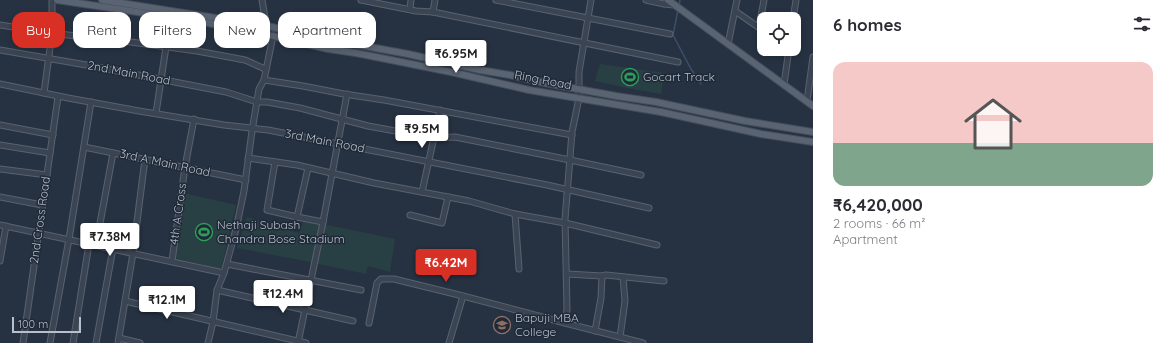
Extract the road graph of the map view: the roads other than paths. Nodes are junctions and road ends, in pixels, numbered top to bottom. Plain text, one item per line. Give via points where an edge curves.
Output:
1 (52, 0) edge
2 (57, 0) edge
3 (102, 0) edge
4 (262, 0) edge
5 (361, 0) edge
6 (411, 0) edge
7 (435, 0) edge
8 (496, 0) edge
9 (591, 0) edge
10 (646, 0) edge
11 (668, 0) edge
12 (737, 0) edge
13 (764, 0) edge
14 (796, 0) edge
15 (119, 1) edge
16 (677, 7) junction
17 (410, 9) junction
18 (735, 11) junction
19 (52, 12) edge
20 (264, 12) edge
21 (433, 12) junction
22 (762, 12) edge
23 (794, 12) edge
24 (214, 17) edge
25 (588, 18) junction
26 (0, 25) edge
27 (757, 26) edge
28 (12, 27) edge
29 (270, 27) edge
30 (270, 33) edge
31 (65, 34) edge
32 (670, 34) dead end
33 (273, 36) junction
34 (139, 43) edge
35 (585, 43) junction
36 (728, 44) junction
37 (50, 48) edge
38 (166, 48) edge
39 (172, 48) edge
40 (0, 50) edge
41 (788, 56) edge
42 (813, 57) edge
43 (48, 58) junction
44 (678, 62) dead end
45 (265, 69) junction
46 (160, 80) junction
47 (264, 80) junction
48 (0, 84) edge
49 (784, 84) junction
50 (580, 88) junction
51 (44, 94) junction
52 (348, 94) junction
53 (58, 96) junction
54 (579, 98) junction
55 (807, 101) junction
56 (91, 102) junction
57 (257, 102) junction
58 (813, 106) edge
59 (440, 110) junction
60 (156, 113) junction
61 (194, 119) junction
62 (342, 120) junction
63 (0, 125) edge
64 (252, 129) junction
65 (813, 132) edge
66 (53, 135) junction
67 (572, 135) junction
68 (434, 138) junction
69 (813, 142) edge
70 (338, 144) junction
71 (0, 145) edge
72 (84, 146) junction
73 (50, 153) junction
74 (113, 153) junction
75 (248, 158) junction
76 (145, 159) junction
77 (570, 160) junction
78 (275, 162) junction
79 (428, 162) junction
80 (185, 167) junction
81 (308, 168) junction
82 (0, 169) edge
83 (332, 173) junction
84 (47, 175) junction
85 (641, 175) dead end
86 (246, 180) junction
87 (567, 190) junction
88 (422, 192) junction
89 (0, 197) edge
90 (448, 197) junction
91 (42, 205) junction
92 (649, 208) dead end
93 (516, 214) junction
94 (410, 215) dead end
95 (297, 217) junction
96 (324, 222) junction
97 (565, 223) junction
98 (0, 225) edge
99 (6, 226) junction
100 (38, 233) junction
101 (69, 239) junction
102 (89, 244) junction
103 (96, 245) junction
104 (657, 245) dead end
105 (113, 248) junction
106 (133, 252) junction
107 (0, 261) edge
108 (172, 261) junction
109 (227, 264) junction
110 (520, 269) dead end
111 (224, 273) junction
112 (567, 274) junction
113 (602, 276) junction
114 (623, 277) junction
115 (311, 280) junction
116 (664, 281) dead end
117 (217, 290) junction
118 (361, 290) dead end
119 (463, 296) junction
120 (125, 301) junction
121 (305, 311) junction
122 (353, 321) dead end
123 (213, 322) junction
124 (369, 323) dead end
125 (565, 323) junction
126 (595, 331) junction
127 (620, 337) junction
128 (118, 341) edge
129 (299, 342) edge
130 (23, 343) edge
131 (50, 343) edge
132 (73, 343) edge
133 (96, 343) edge
134 (140, 343) edge
135 (208, 343) edge
136 (306, 343) edge
137 (449, 343) edge
138 (642, 343) edge

1 - 19 street
2 - 33 main road, Ring Road via 198,21
3 - 15 main road, Ring Road
4 - 20 street
5 - 17 street
6 - 17 street
7 - 21 street
8 - 25 street
9 - 25 street
10 - 16 street
11 - 16 main road
12 - 18 street
13 - 22 street
14 - 23 street
15 - 24 main road, Ring Road
16 - 36 main road
17 - 21 street
18 - 27 street
18 - 36 street
21 - 35 street
25 - 32 street
25 - 35 street
26 - 28 street
29 - 50 main road, Ring Road
30 - 33 street
31 - 34 street
33 - 45 street
33 - 54 main road, Ring Road via 529,90
35 - 44 street
35 - 50 street via 579,72
36 - 49 main road
37 - 43 street
38 - 46 street
39 - 45 street via 244,60
40 - 43 street, 2nd Main Road
41 - 49 street
42 - 55 street
43 - 46 street, 2nd Main Road
43 - 51 street
45 - 47 street
46 - 57 street, 2nd Main Road via 226,92
46 - 60 street
47 - 52 street
47 - 57 street via 259,89
48 - 51 street, 3rd Main Road
49 - 55 main road
50 - 54 street
50 - 65 main road, Ring Road
51 - 53 street, 3rd Main Road
52 - 59 street
52 - 62 street
53 - 56 street, 3rd Main Road
53 - 66 street, 2nd Cross Road
54 - 67 street
54 - 69 main road, Ring Road
55 - 58 main road
56 - 60 street, 3rd Main Road
56 - 72 street
57 - 62 street, 2nd Main Road via 300,108
57 - 64 street
59 - 67 street
59 - 68 street
60 - 61 street, 3rd Main Road
61 - 64 street, 3rd Main Road
61 - 80 street, 4th A Cross
62 - 68 street, 2nd Main Road
62 - 70 street
63 - 66 street
64 - 70 street, 3rd Main Road
64 - 75 street
66 - 73 street, 2nd Cross Road
67 - 77 street
68 - 77 street, 2nd Main Road via 455,137
68 - 79 street
70 - 79 street, 3rd Main Road
70 - 83 street
71 - 73 street
72 - 74 street, 3rd A Main Road
72 - 101 street
73 - 84 street, 2nd Cross Road
74 - 76 street, 3rd A Main Road
74 - 103 street
75 - 78 street
75 - 86 street
76 - 80 street, 3rd A Main Road
76 - 106 street
77 - 85 street, 2nd Main Road
77 - 87 street
78 - 81 street
78 - 95 street via 267,210
79 - 87 street, 3rd Main Road
79 - 88 street
80 - 86 street, 3rd A Main Road
80 - 108 street, 4th A Cross
81 - 83 street
81 - 95 street
82 - 84 street
83 - 88 street
83 - 96 street
84 - 91 street, 2nd Cross Road
86 - 109 street
87 - 92 street, 3rd Main Road
87 - 97 street
88 - 90 street
89 - 91 street
90 - 93 street
90 - 94 street via 442,223
91 - 100 street, 2nd Cross Road
93 - 97 street
93 - 110 street
95 - 96 street
96 - 115 street
97 - 104 street
97 - 112 street
98 - 99 street
99 - 100 street
99 - 107 street
100 - 101 street
100 - 130 street, 2nd Cross Road
101 - 102 street
101 - 131 street
102 - 103 street
102 - 132 street
103 - 105 street
105 - 106 street
105 - 133 street
106 - 108 street
106 - 120 street
108 - 111 street
109 - 111 street
109 - 115 street
111 - 117 street
112 - 113 street
112 - 125 street
113 - 114 street
113 - 126 street
114 - 116 street
114 - 127 street via 625,300
115 - 118 street
115 - 121 street
117 - 121 street
117 - 123 street
119 - 124 street via 394,279 381,279 377,283
119 - 125 street
119 - 137 street
120 - 123 street
120 - 128 street
121 - 122 street
121 - 129 street
123 - 129 street
123 - 135 street
125 - 126 street
126 - 127 street
127 - 138 street
128 - 134 street
129 - 136 street

